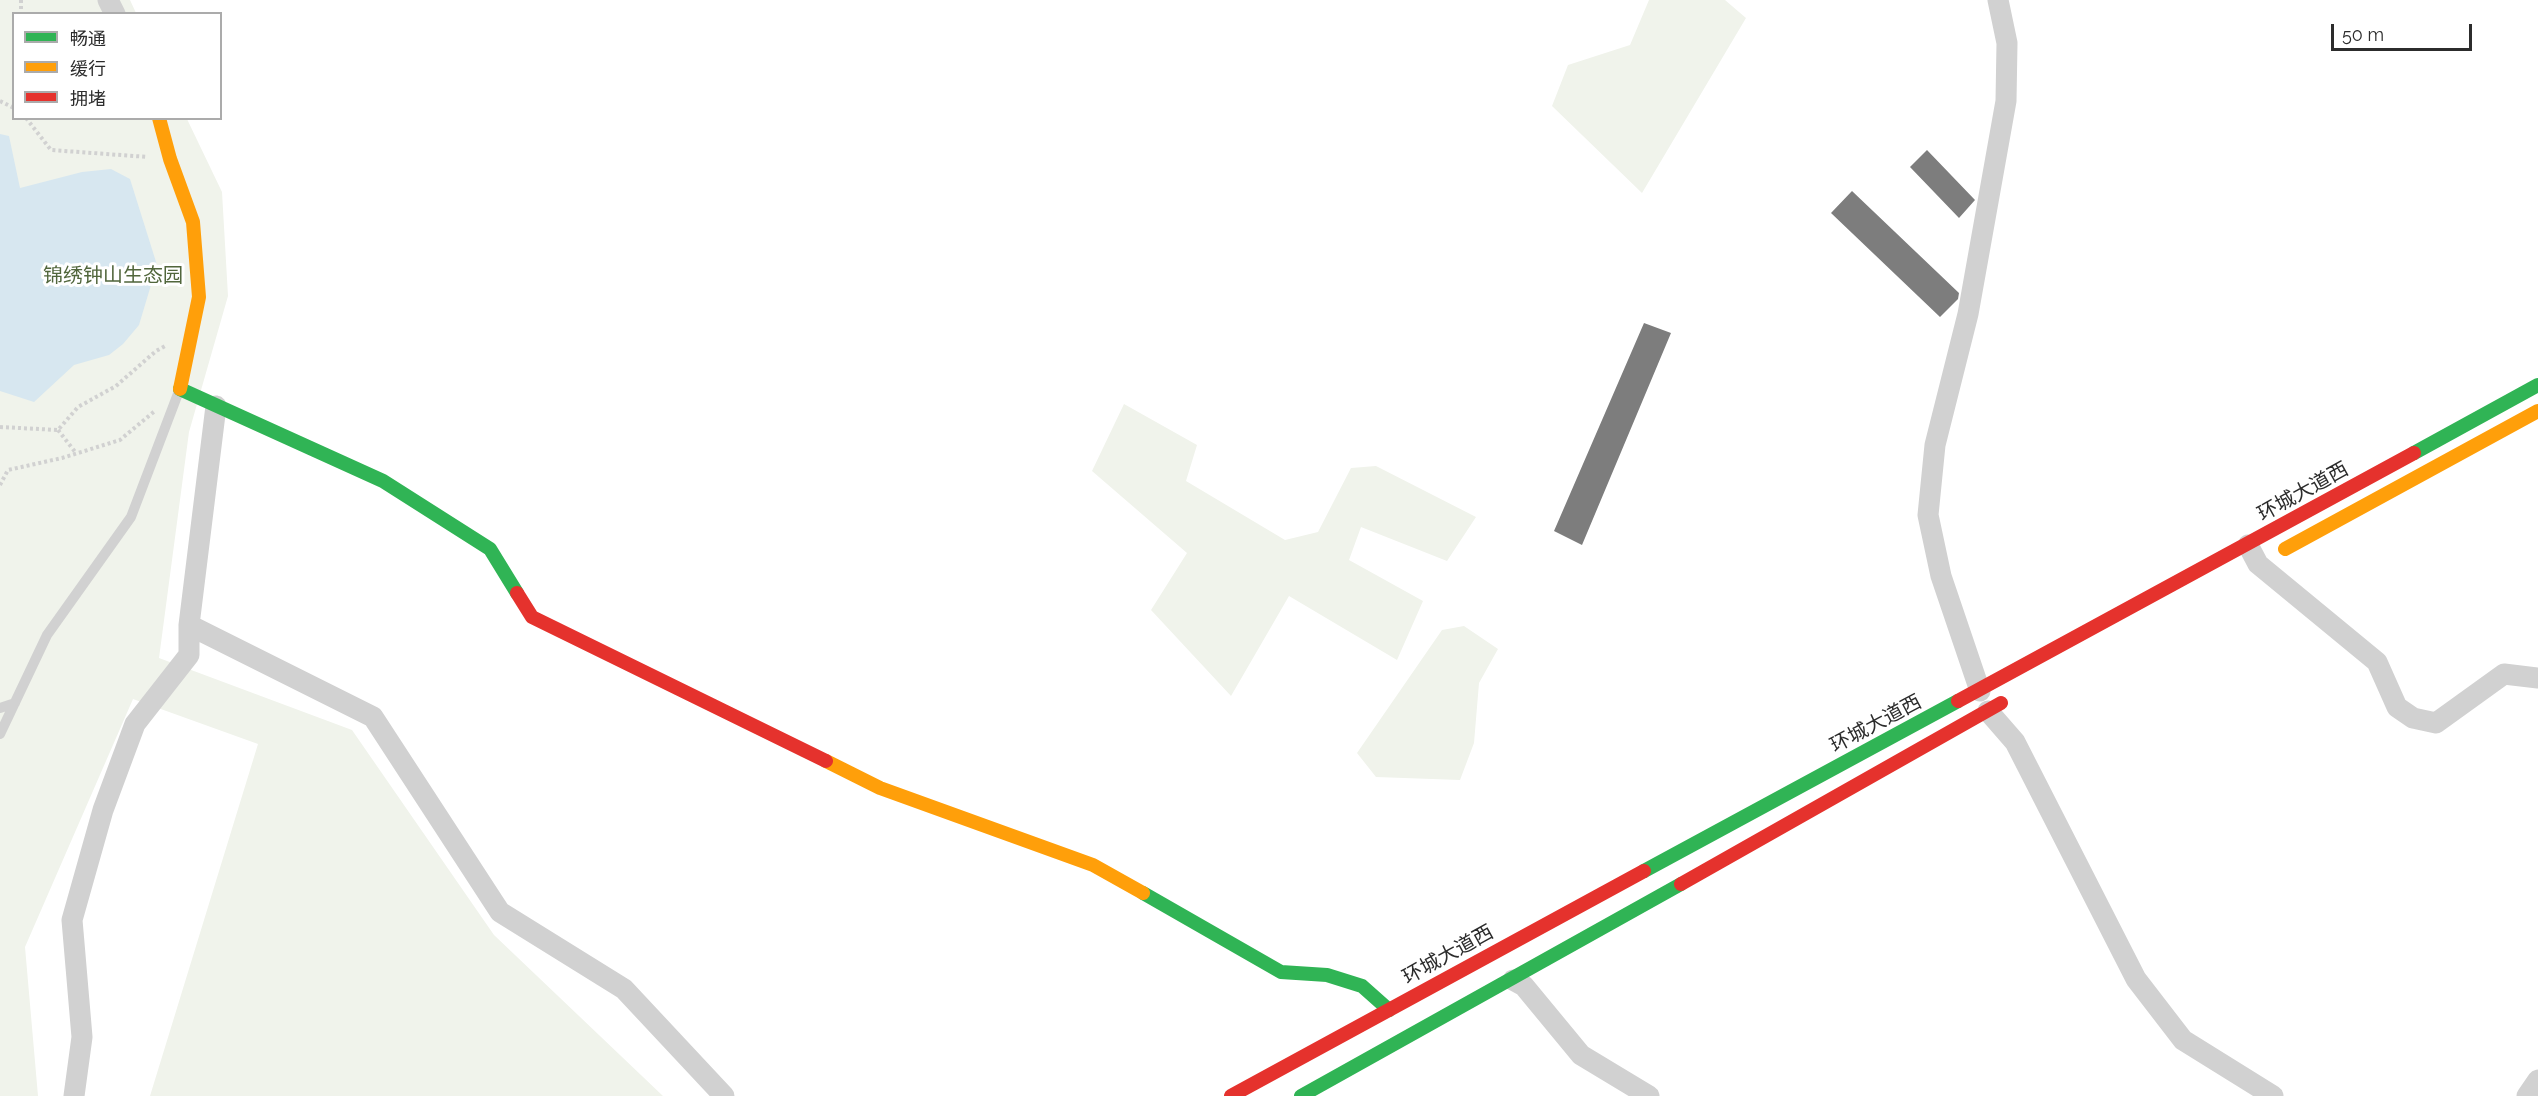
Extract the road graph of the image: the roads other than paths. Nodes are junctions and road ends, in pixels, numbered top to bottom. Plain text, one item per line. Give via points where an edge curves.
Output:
1 (1998, 0) edge
2 (160, 120) edge
3 (2538, 385) edge
4 (180, 390) junction
5 (216, 406) junction
6 (2538, 411) edge
7 (2248, 545) junction
8 (2252, 567) junction
9 (189, 626) junction
10 (2538, 678) edge
11 (1980, 691) junction
12 (2009, 699) dead end
13 (15, 703) junction
14 (0, 708) edge
15 (1988, 711) junction
16 (0, 735) edge
17 (1513, 980) junction
18 (1389, 1010) junction
19 (2538, 1080) edge
20 (74, 1096) edge
21 (724, 1096) edge
22 (1232, 1096) edge
23 (1301, 1096) edge
24 (1649, 1096) edge
25 (2273, 1096) edge
26 (2527, 1096) edge

1 - 11 street via 2007,43 2006,101 1968,314 1935,445 1928,515 1941,576
2 - 4 main road via 193,222 199,297
3 - 7 main road, 环城大道西
4 - 5 main road
4 - 13 lane via 131,517 47,635
5 - 9 street
5 - 18 main road via 383,481 490,549 532,617 880,788 1093,865 1281,972 1327,975 1362,986
6 - 8 main road, 环城大道西
7 - 8 street
7 - 11 main road, 环城大道西
8 - 10 street via 2377,663 2397,707 2413,718 2436,723 2504,674
9 - 20 street via 189,655 135,724 103,810 72,920 82,1037
9 - 21 street via 373,717 500,912 624,989
11 - 18 main road, 环城大道西
12 - 15 main road
13 - 14 lane
13 - 16 lane
15 - 17 main road
15 - 25 street via 2014,742 2136,980 2184,1040
17 - 23 main road
17 - 24 street via 1524,986 1581,1055
18 - 22 main road, 环城大道西
19 - 26 street

